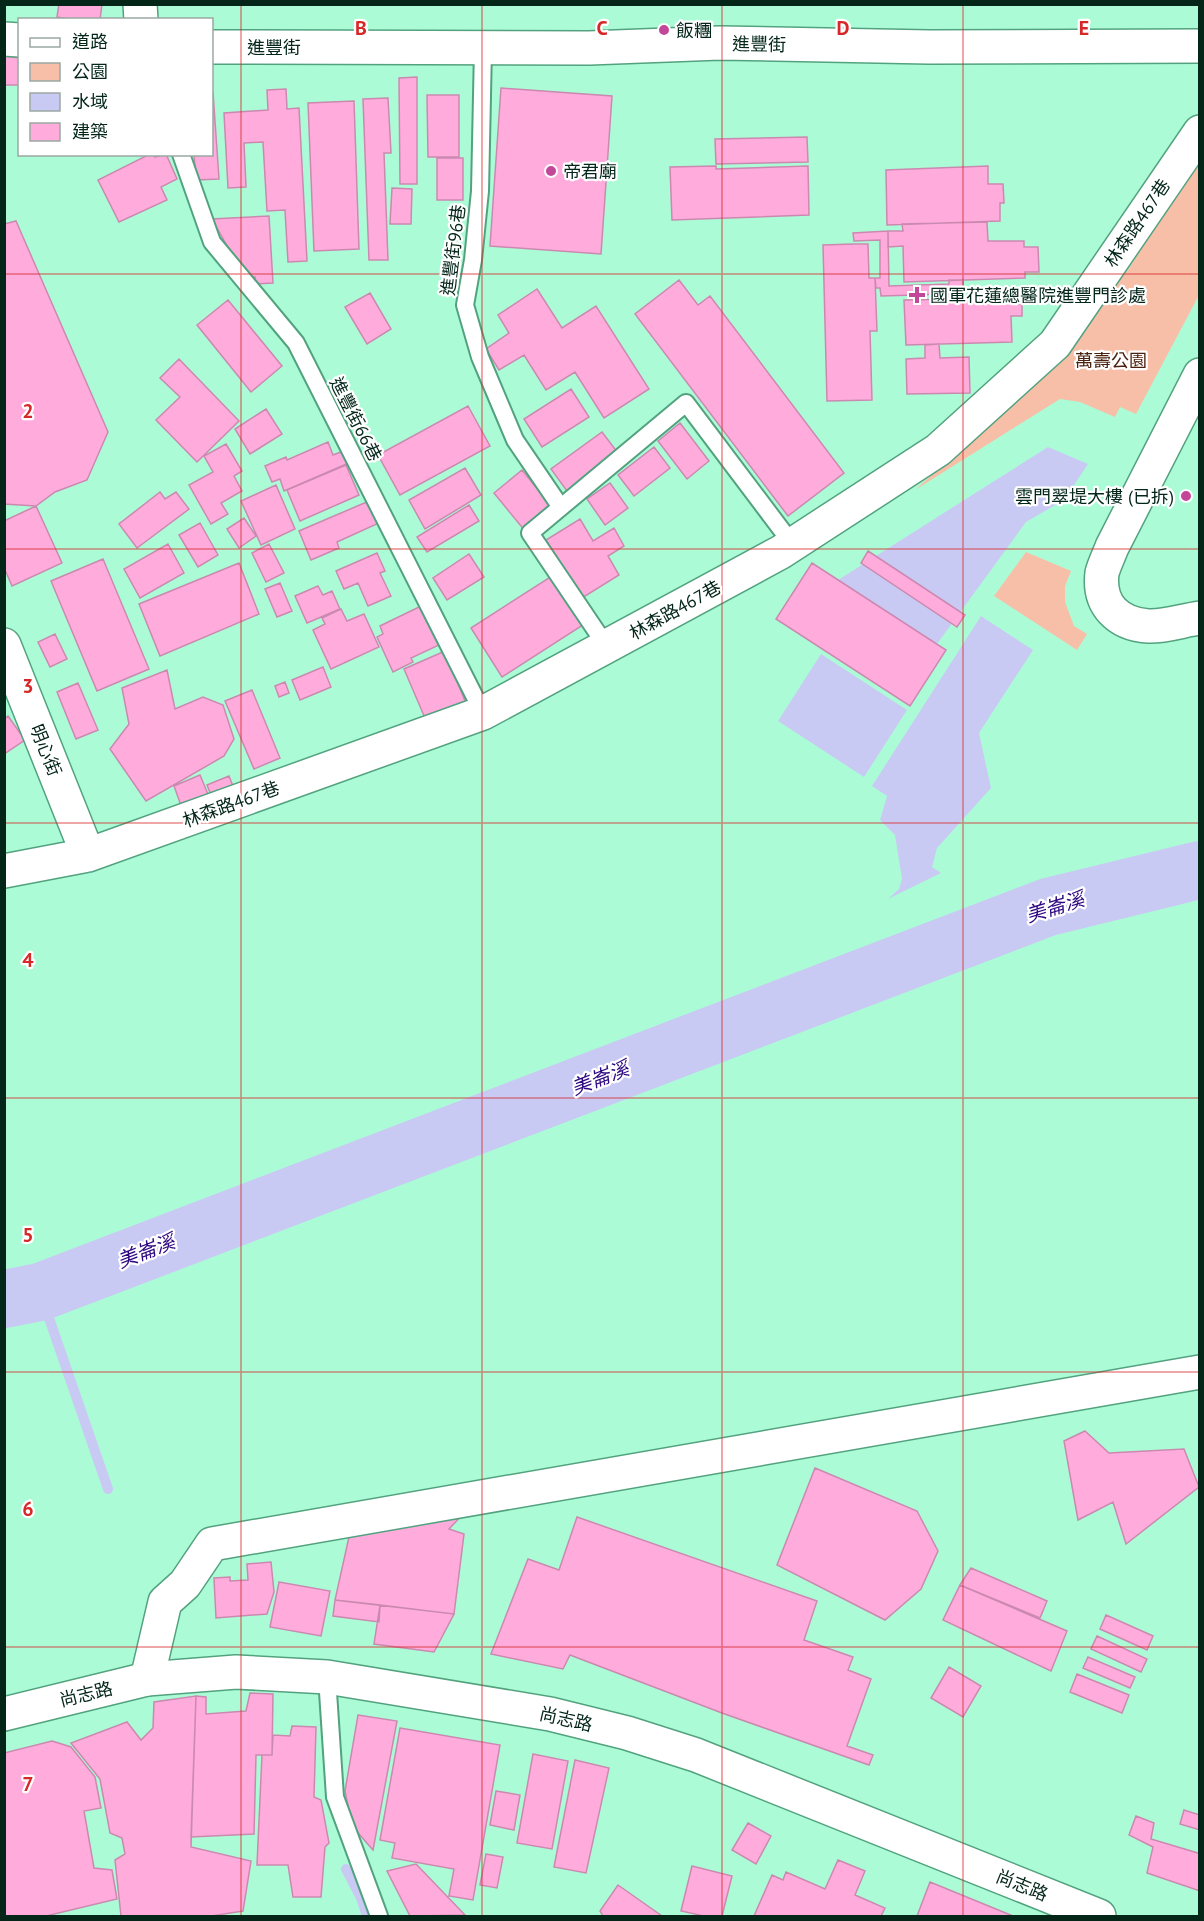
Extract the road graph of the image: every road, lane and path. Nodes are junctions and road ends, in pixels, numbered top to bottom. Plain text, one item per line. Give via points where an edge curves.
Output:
1 (1200, 46) edge
2 (213, 47) edge
3 (483, 48) junction
4 (1200, 132) edge
5 (182, 156) edge
6 (1200, 375) edge
7 (1191, 408) edge
8 (560, 506) junction
9 (793, 545) junction
10 (1200, 618) edge
11 (4, 645) edge
12 (607, 647) junction
13 (483, 713) junction
14 (88, 855) junction
15 (4, 871) edge
16 (1200, 1372) edge
17 (327, 1677) junction
18 (147, 1679) junction
19 (4, 1714) edge
20 (379, 1917) edge
21 (1099, 1917) edge

1 - 3 street, 進豐街 via 720,43
2 - 3 street, 進豐街
3 - 8 lane, 進豐街96巷 via 480,191 465,305 480,357 515,440
4 - 9 street, 林森路467巷 via 1055,344 938,450
5 - 13 lane, 進豐街66巷 via 212,242 296,343
6 - 7 street
7 - 10 street via 1112,547 1102,573 1102,592 1109,609 1127,621 1149,626
8 - 9 lane via 686,403
8 - 12 lane via 530,533
9 - 12 street, 林森路467巷
11 - 14 street, 明心街
12 - 13 street, 林森路467巷
13 - 14 street, 林森路467巷
14 - 15 street, 林森路467巷
16 - 18 street via 212,1544 185,1584 165,1602
17 - 18 street, 尚志路 via 236,1672
17 - 20 lane via 335,1797
17 - 21 street, 尚志路 via 550,1714 627,1733 696,1755
18 - 19 street, 尚志路

